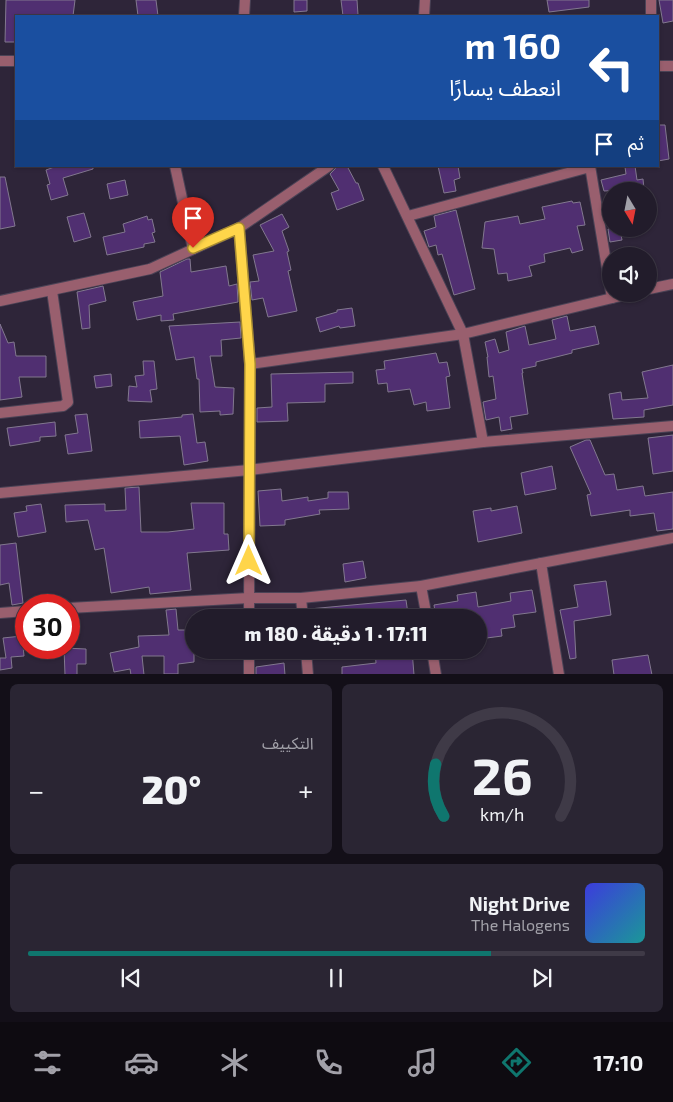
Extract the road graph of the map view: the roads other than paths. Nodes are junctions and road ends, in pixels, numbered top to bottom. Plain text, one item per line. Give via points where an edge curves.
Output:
1 (245, 0) edge
2 (424, 0) edge
3 (651, 0) edge
4 (244, 15) edge
5 (424, 15) edge
6 (651, 15) edge
7 (0, 61) edge
8 (15, 61) edge
9 (659, 66) edge
10 (673, 66) edge
11 (174, 167) edge
12 (328, 167) edge
13 (384, 167) edge
14 (590, 167) edge
15 (408, 216) junction
16 (239, 228) junction
17 (603, 247) edge
18 (193, 248) junction
19 (673, 284) edge
20 (657, 287) edge
21 (52, 291) junction
22 (602, 300) edge
23 (0, 301) edge
24 (463, 334) junction
25 (250, 364) junction
26 (0, 413) edge
27 (673, 426) edge
28 (483, 442) junction
29 (249, 470) junction
30 (0, 493) edge
31 (673, 538) edge
32 (541, 563) junction
33 (421, 586) junction
34 (249, 598) junction
35 (301, 598) junction
36 (80, 607) edge
37 (249, 609) edge
38 (302, 609) edge
39 (425, 609) edge
40 (15, 612) edge
41 (0, 613) edge
42 (249, 659) edge
43 (307, 659) edge
44 (434, 659) edge
45 (249, 674) edge
46 (308, 674) edge
47 (436, 674) edge
48 (559, 674) edge

1 - 4 street
2 - 5 street
3 - 6 street
7 - 8 street
9 - 10 street
11 - 18 street
12 - 16 street
13 - 15 street
14 - 15 street
14 - 17 street
15 - 24 street
16 - 18 street
16 - 25 street
18 - 21 street via 150,269
19 - 20 street
21 - 23 street
21 - 26 street via 68,402 62,406
22 - 24 street
24 - 25 street
24 - 28 street
25 - 29 street
27 - 28 street
28 - 29 street
29 - 30 street
29 - 34 street
31 - 32 street
32 - 33 street
32 - 48 street
33 - 35 street
33 - 39 street
34 - 35 street
34 - 36 street
34 - 37 street
35 - 38 street
40 - 41 street
42 - 45 street
43 - 46 street
44 - 47 street

